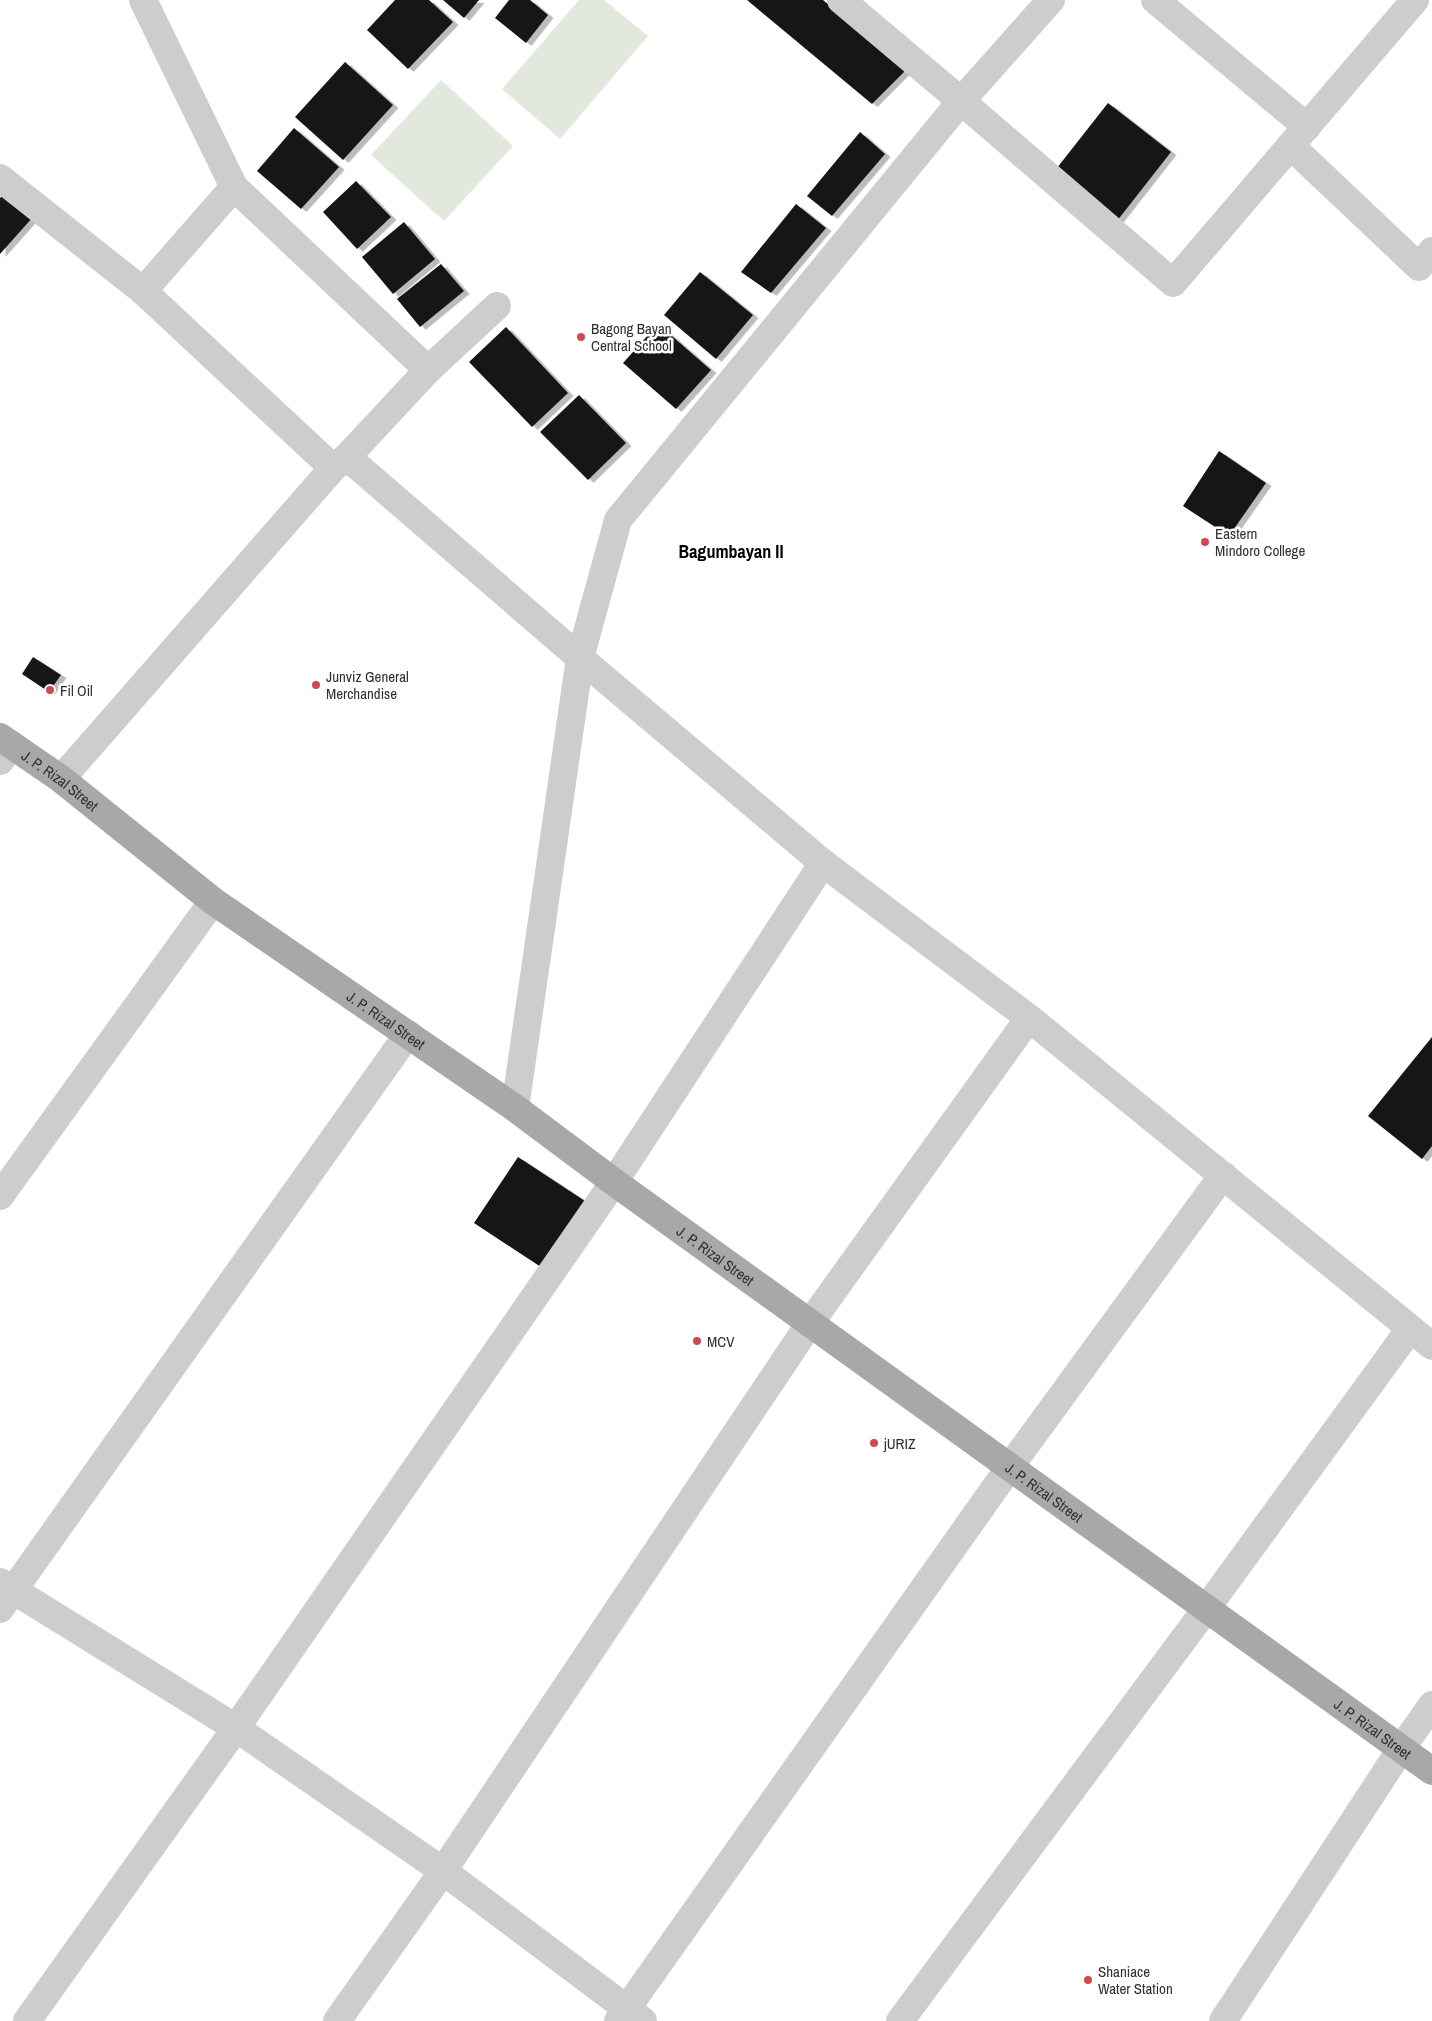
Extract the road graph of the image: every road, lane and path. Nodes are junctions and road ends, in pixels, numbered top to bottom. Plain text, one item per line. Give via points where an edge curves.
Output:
1 (144, 0) edge
2 (841, 0) edge
3 (1051, 0) edge
4 (1155, 0) edge
5 (1415, 0) edge
6 (961, 101) junction
7 (1299, 136) junction
8 (0, 178) edge
9 (234, 187) junction
10 (1432, 251) edge
11 (143, 291) junction
12 (496, 306) dead end
13 (428, 370) junction
14 (340, 462) junction
15 (580, 658) junction
16 (4, 748) edge
17 (61, 779) junction
18 (823, 863) junction
19 (213, 901) junction
20 (1029, 1018) junction
21 (408, 1034) junction
22 (515, 1108) junction
23 (1223, 1175) junction
24 (614, 1182) junction
25 (0, 1196) edge
26 (810, 1322) junction
27 (1410, 1329) junction
28 (1432, 1346) edge
29 (1009, 1468) junction
30 (4, 1594) edge
31 (1206, 1609) junction
32 (1432, 1706) edge
33 (236, 1728) junction
34 (1401, 1749) junction
35 (1432, 1771) edge
36 (443, 1871) junction
37 (629, 2017) edge
38 (27, 2021) edge
39 (337, 2021) edge
40 (900, 2021) edge
41 (1223, 2021) edge

1 - 9 street
2 - 6 street
3 - 6 street
4 - 7 street
5 - 7 street
6 - 7 street via 1173,284
6 - 15 street via 618,520
7 - 10 street via 1419,267
8 - 11 street
9 - 11 street
9 - 13 street
11 - 14 street
12 - 13 street
13 - 14 street
14 - 15 street
14 - 17 street
15 - 18 street
15 - 22 street
16 - 17 main road, J. P. Rizal Street
17 - 19 main road, J. P. Rizal Street
18 - 20 street
18 - 24 street
19 - 21 main road, J. P. Rizal Street
19 - 25 street
20 - 23 street
20 - 26 street
21 - 22 main road, J. P. Rizal Street
21 - 30 street
22 - 24 main road, J. P. Rizal Street
23 - 27 street
23 - 29 street
24 - 26 main road, J. P. Rizal Street
24 - 33 street
26 - 29 main road, J. P. Rizal Street
26 - 36 street
27 - 28 street
27 - 31 street
29 - 31 main road, J. P. Rizal Street
29 - 37 street
30 - 33 street
31 - 34 main road, J. P. Rizal Street
31 - 40 street
32 - 34 street
33 - 36 street
33 - 38 street
34 - 35 main road, J. P. Rizal Street
34 - 41 street
36 - 37 street
36 - 39 street

